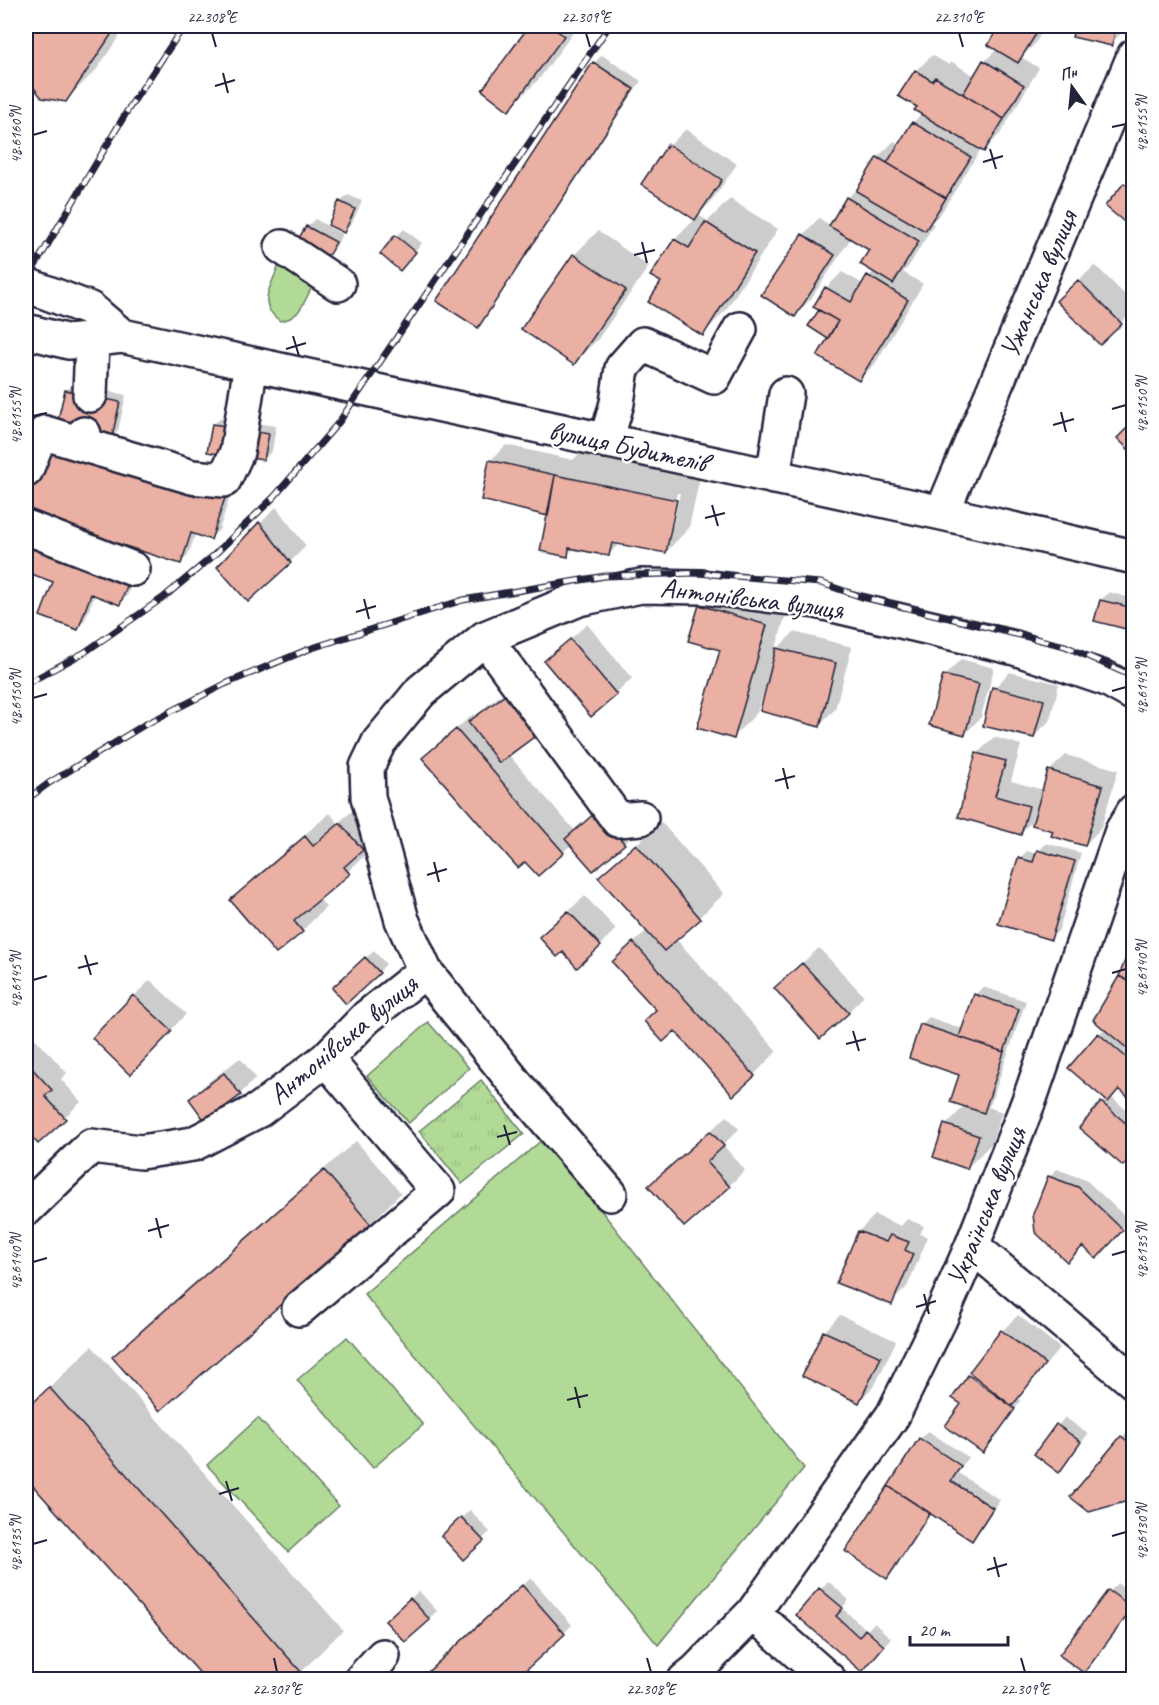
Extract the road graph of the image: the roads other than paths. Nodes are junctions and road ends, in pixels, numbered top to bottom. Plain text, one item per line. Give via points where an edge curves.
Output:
1 (1134, 56) edge
2 (282, 247) dead end
3 (338, 284) dead end
4 (32, 286) dead end
5 (740, 330) dead end
6 (26, 331) edge
7 (107, 338) junction
8 (251, 364) junction
9 (786, 394) dead end
10 (90, 395) dead end
11 (606, 441) junction
12 (26, 470) edge
13 (773, 477) junction
14 (942, 513) junction
15 (26, 527) edge
16 (1134, 557) edge
17 (133, 569) dead end
18 (485, 638) junction
19 (1134, 694) edge
20 (1134, 811) edge
21 (641, 818) dead end
22 (425, 971) junction
23 (326, 1059) junction
24 (610, 1194) dead end
25 (26, 1209) edge
26 (972, 1246) junction
27 (299, 1309) dead end
28 (1134, 1382) edge
29 (753, 1613) junction
30 (383, 1656) dead end
31 (361, 1680) edge
32 (685, 1680) edge
33 (829, 1680) edge

1 - 14 street, Ужанська вулиця
2 - 3 street
4 - 7 street, вулиця Будителів via 90,309
5 - 11 street via 714,377 644,344 622,368
6 - 7 street, вулиця Будителів via 69,342
7 - 8 street, вулиця Будителів
7 - 10 street
8 - 11 street, вулиця Будителів
8 - 12 street via 237,452 225,480 192,477 82,439 45,434 38,440
9 - 13 street
11 - 13 street, вулиця Будителів
13 - 14 street, вулиця Будителів
14 - 16 street, вулиця Будителів
15 - 17 street
18 - 19 street, Антонівська вулиця via 579,599 641,586 702,587 816,601 1015,648 1107,679
18 - 21 street via 618,820
18 - 22 street, Антонівська вулиця via 421,691 379,742 367,767 368,797 402,920
20 - 26 street, Українська вулиця via 1122,831 1030,1098
22 - 23 street, Антонівська вулиця via 367,1017
22 - 24 street
23 - 25 street, Антонівська вулиця via 259,1110 193,1144 141,1152 91,1146
23 - 27 street via 438,1191
26 - 28 street
26 - 29 street, Українська вулиця via 893,1414
29 - 32 street, Українська вулиця
29 - 33 street
30 - 31 street

